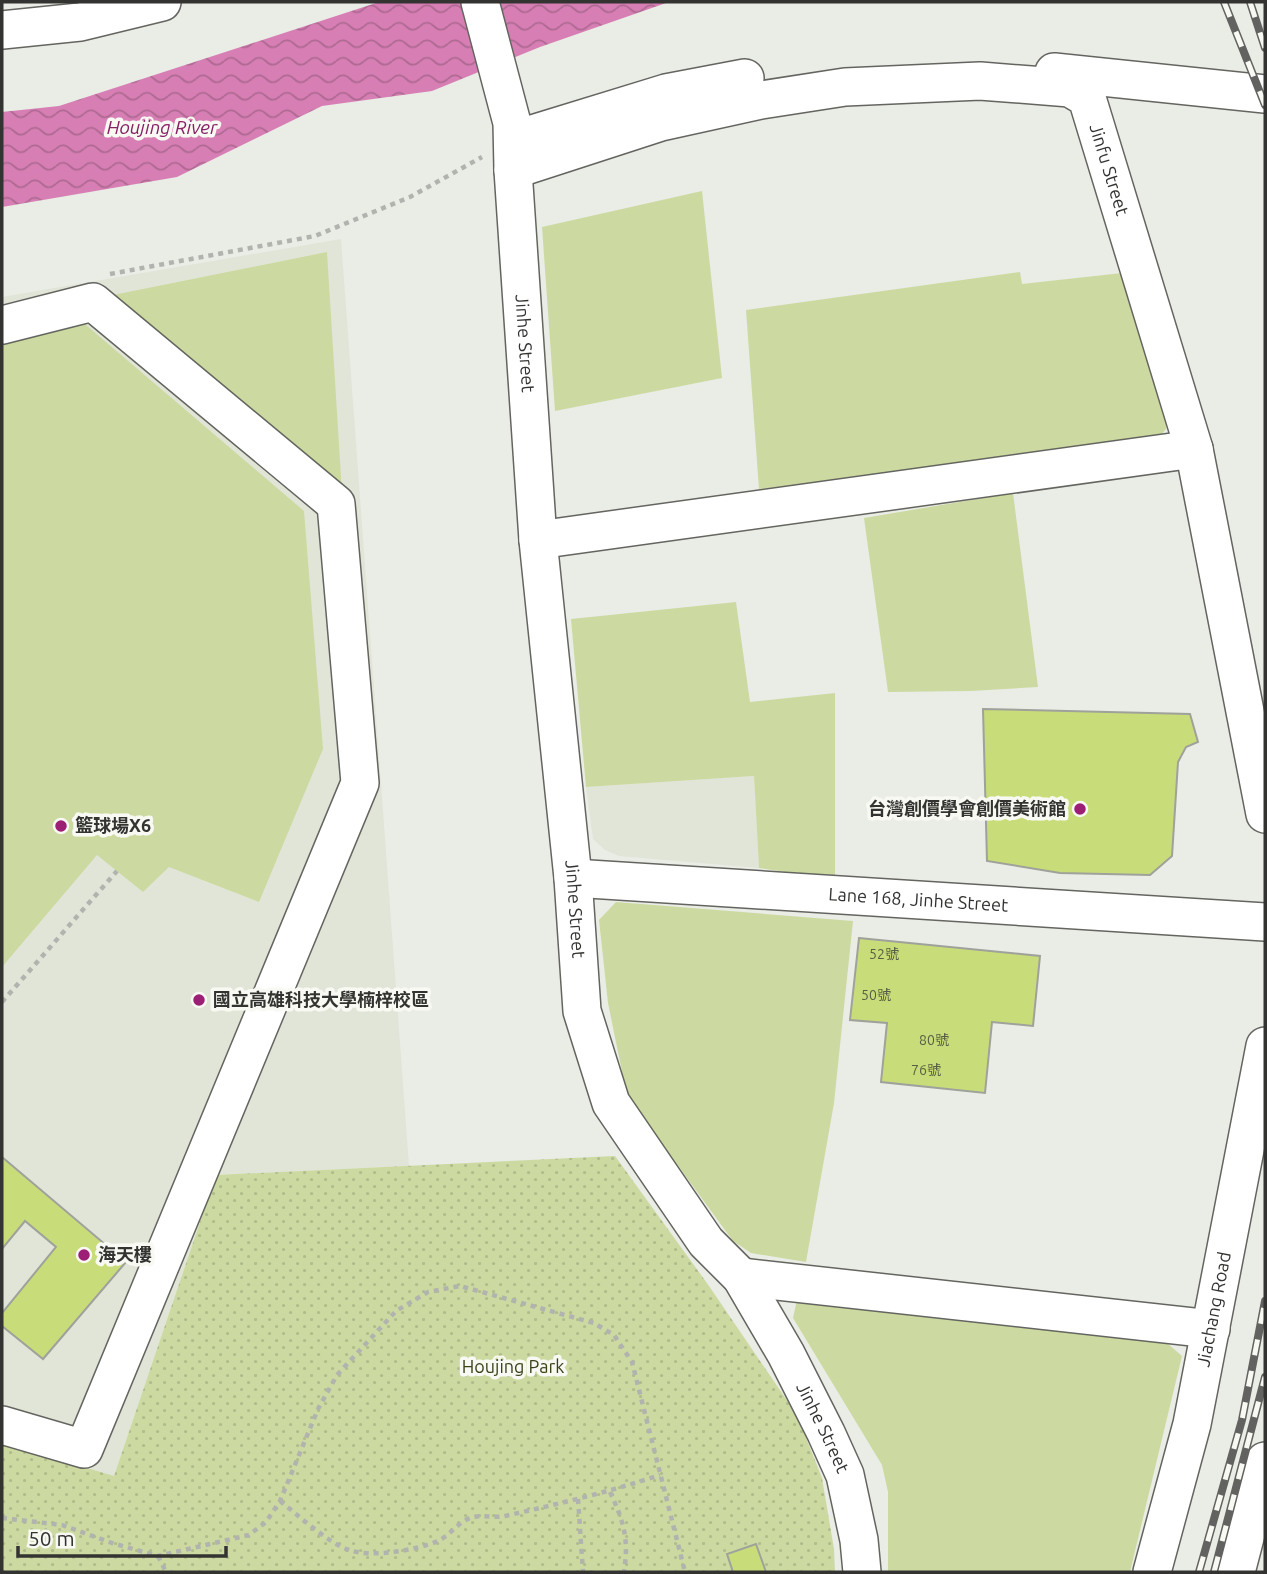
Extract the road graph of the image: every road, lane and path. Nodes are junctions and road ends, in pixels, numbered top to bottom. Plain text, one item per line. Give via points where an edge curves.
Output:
1 (162, 2) edge
2 (480, 2) edge
3 (2, 30) edge
4 (1265, 94) edge
5 (513, 144) junction
6 (108, 274) dead end
7 (2, 325) edge
8 (1194, 449) junction
9 (538, 540) junction
10 (1265, 814) edge
11 (117, 871) dead end
12 (573, 878) junction
13 (1265, 922) edge
14 (2, 1002) edge
15 (1264, 1055) edge
16 (741, 1277) junction
17 (1211, 1329) junction
18 (2, 1425) edge
19 (1265, 1461) edge
20 (660, 1475) junction
21 (610, 1492) junction
22 (578, 1499) junction
23 (279, 1501) junction
24 (2, 1518) edge
25 (158, 1556) junction
26 (166, 1572) edge
27 (583, 1572) edge
28 (624, 1572) edge
29 (685, 1572) edge
30 (862, 1572) edge
31 (1152, 1572) edge
32 (1236, 1572) edge

1 - 3 street via 80,22
2 - 5 street, Jinhe Street
4 - 5 street via 960,63 867,66 777,72 666,93
5 - 6 path via 410,197 315,236
5 - 8 street, Jinfu Street via 845,87 980,81 1070,88 1087,98
5 - 9 street, Jinhe Street
7 - 18 street via 93,302 336,504 360,783 84,1449
8 - 9 street
8 - 10 street, Jinfu Street
9 - 12 street, Jinhe Street
11 - 14 path
12 - 13 street, Lane 168, Jinhe Street
12 - 16 street, Jinhe Street via 582,1011 611,1103 706,1242
15 - 17 street, Jiachang Road
16 - 17 street
16 - 30 street, Jinhe Street via 786,1354 845,1475
17 - 31 street, Jiachang Road via 1192,1424
19 - 32 street
20 - 21 path
20 - 23 path via 632,1362 614,1335 594,1322 460,1286 428,1292 396,1311 337,1375
20 - 29 path
21 - 22 path
21 - 28 path via 621,1515 627,1548
22 - 23 path via 500,1517 474,1517 440,1540 368,1553 349,1550 323,1535
22 - 27 path
23 - 25 path via 266,1522 248,1535
24 - 25 path via 62,1525
25 - 26 path

